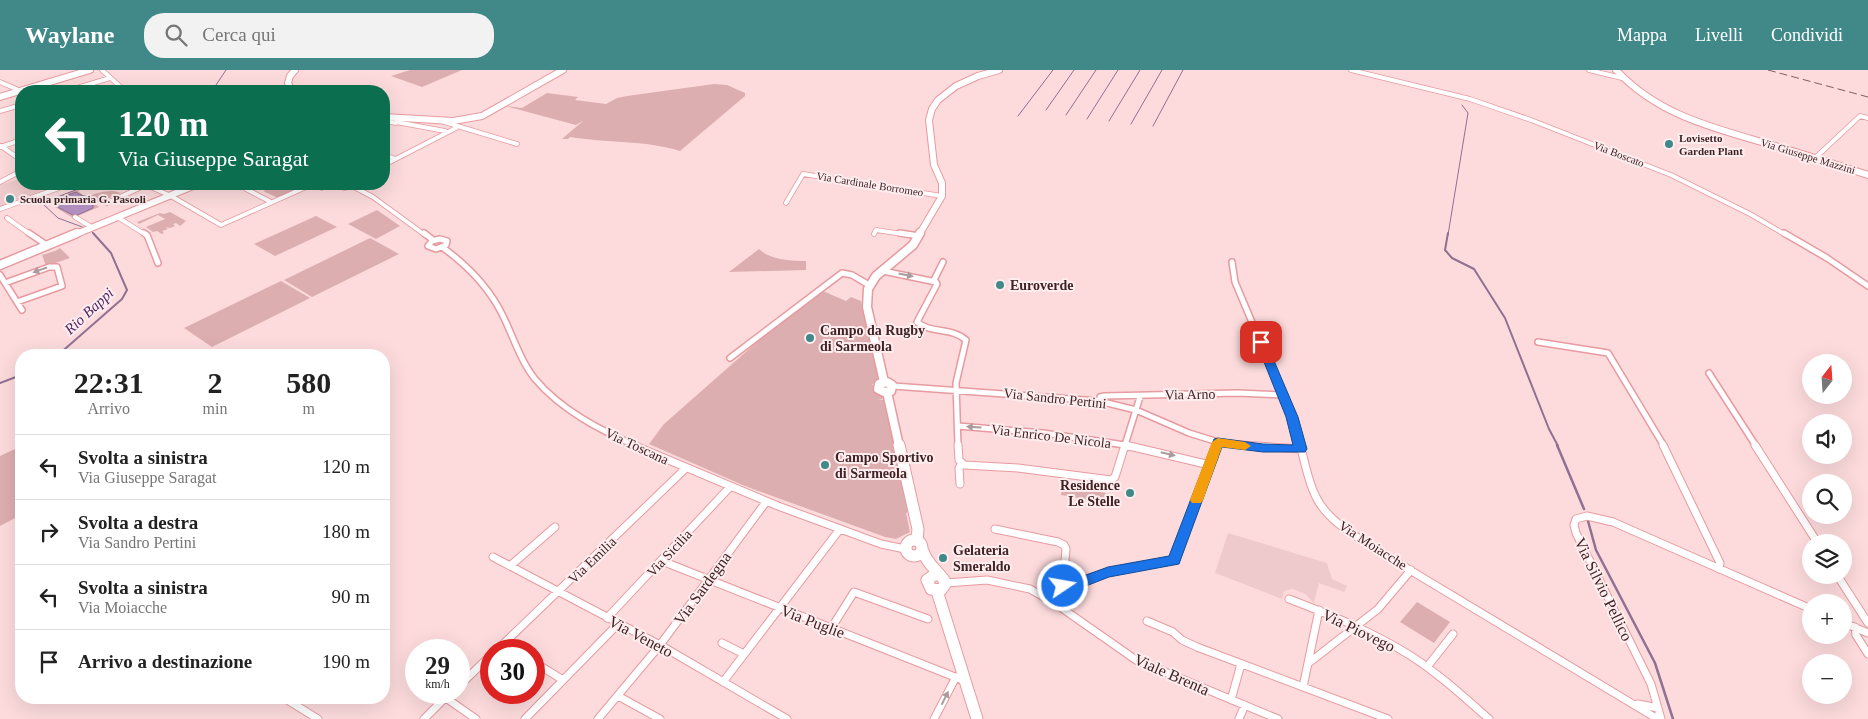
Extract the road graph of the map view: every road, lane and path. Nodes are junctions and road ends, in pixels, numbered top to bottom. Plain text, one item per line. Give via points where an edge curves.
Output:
1 (88, 70) edge
2 (102, 70) edge
3 (295, 70) edge
4 (564, 70) edge
5 (999, 70) edge
6 (1351, 70) edge
7 (1589, 70) edge
8 (1616, 70) edge
9 (110, 78) junction
10 (1622, 78) junction
11 (0, 82) edge
12 (37, 85) edge
13 (87, 85) edge
14 (118, 85) edge
15 (289, 85) edge
16 (15, 88) edge
17 (15, 92) edge
18 (0, 96) edge
19 (15, 107) edge
20 (0, 111) edge
21 (1868, 118) edge
22 (390, 119) edge
23 (441, 120) junction
24 (390, 121) edge
25 (456, 128) dead end
26 (445, 131) dead end
27 (15, 142) edge
28 (518, 144) dead end
29 (1, 145) edge
30 (15, 156) edge
31 (390, 157) edge
32 (1815, 158) junction
33 (395, 159) junction
34 (390, 162) edge
35 (15, 174) edge
36 (1868, 175) edge
37 (0, 182) edge
38 (53, 190) edge
39 (133, 190) edge
40 (158, 190) edge
41 (184, 190) edge
42 (248, 190) edge
43 (299, 190) edge
44 (362, 190) edge
45 (171, 196) junction
46 (942, 196) junction
47 (271, 202) junction
48 (107, 203) dead end
49 (786, 203) dead end
50 (0, 209) edge
51 (75, 217) dead end
52 (7, 218) dead end
53 (119, 218) junction
54 (90, 230) junction
55 (874, 234) dead end
56 (919, 236) junction
57 (433, 240) junction
58 (48, 246) junction
59 (442, 247) junction
60 (943, 262) dead end
61 (1232, 262) dead end
62 (158, 263) dead end
63 (0, 265) edge
64 (883, 270) junction
65 (0, 275) edge
66 (934, 280) junction
67 (4, 283) junction
68 (869, 285) junction
69 (1868, 286) edge
70 (17, 302) junction
71 (22, 310) dead end
72 (1538, 342) dead end
73 (730, 358) dead end
74 (1708, 373) dead end
75 (888, 387) junction
76 (956, 390) junction
77 (1283, 395) junction
78 (1140, 397) dead end
79 (1099, 401) junction
80 (1136, 410) junction
81 (958, 426) junction
82 (1218, 442) junction
83 (1125, 445) junction
84 (1301, 449) junction
85 (962, 463) junction
86 (1210, 465) junction
87 (685, 469) junction
88 (960, 484) dead end
89 (729, 488) junction
90 (766, 502) junction
91 (555, 527) dead end
92 (840, 529) junction
93 (995, 529) dead end
94 (1812, 534) edge
95 (917, 541) junction
96 (923, 551) junction
97 (908, 552) junction
98 (493, 557) dead end
99 (662, 561) junction
100 (510, 566) junction
101 (1719, 569) junction
102 (1410, 570) junction
103 (707, 579) junction
104 (943, 579) junction
105 (927, 580) junction
106 (1844, 584) edge
107 (1063, 588) junction
108 (937, 591) junction
109 (559, 592) junction
110 (1048, 599) junction
111 (1289, 599) dead end
112 (1056, 604) junction
113 (1802, 605) edge
114 (780, 608) junction
115 (1320, 610) junction
116 (607, 618) junction
117 (928, 619) dead end
118 (1147, 622) dead end
119 (1868, 623) edge
120 (618, 624) junction
121 (1357, 626) junction
122 (1852, 626) edge
123 (1855, 627) junction
124 (832, 628) junction
125 (1868, 633) edge
126 (1453, 634) dead end
127 (509, 639) edge
128 (722, 643) dead end
129 (660, 645) junction
130 (744, 654) junction
131 (1868, 654) edge
132 (1310, 662) junction
133 (1241, 664) junction
134 (480, 666) edge
135 (1427, 667) junction
136 (545, 669) edge
137 (470, 676) edge
138 (960, 679) junction
139 (563, 680) junction
140 (722, 682) junction
141 (1304, 687) junction
142 (618, 696) junction
143 (1231, 700) junction
144 (1626, 700) junction
145 (294, 704) edge
146 (440, 704) edge
147 (459, 704) edge
148 (1244, 705) junction
149 (1658, 708) junction
150 (1383, 718) edge
151 (318, 719) edge
152 (424, 719) edge
153 (476, 719) edge
154 (525, 719) edge
155 (598, 719) edge
156 (660, 719) edge
157 (787, 719) edge
158 (934, 719) edge
159 (977, 719) edge
160 (1239, 719) edge
161 (1278, 719) edge
162 (1489, 719) edge
163 (1661, 719) edge

1 - 12 street
2 - 9 street
3 - 15 street
4 - 23 street via 523,90 482,116
5 - 46 street, Via Cardinale Borromeo via 962,83 945,94 932,110 929,123
6 - 69 street, Via Boscato via 1470,98 1671,174 1750,214 1827,258
7 - 10 street
8 - 10 street, Via Giuseppe Mazzini
9 - 13 street
9 - 14 street
10 - 32 street, Via Giuseppe Mazzini via 1644,96 1672,111
11 - 16 street
17 - 18 street
19 - 20 street
21 - 32 street via 1860,116
22 - 23 street
23 - 28 street
24 - 26 street
25 - 33 street
27 - 29 street
29 - 30 street
31 - 33 street
32 - 36 street, Via Giuseppe Mazzini
33 - 34 street
35 - 37 street
38 - 50 street
39 - 48 street
40 - 45 street
41 - 45 street
42 - 47 street
43 - 47 street
44 - 57 street, Via Toscana
45 - 47 street via 221,225
45 - 53 street
46 - 49 street, Via Cardinale Borromeo via 803,174
46 - 56 street, Via Cardinale Borromeo
51 - 54 street
52 - 58 street
53 - 54 street
53 - 62 street via 147,235
54 - 58 street
55 - 56 street via 876,230
56 - 64 street, Via Cardinale Borromeo via 908,251
57 - 59 street, Via Toscana via 445,240 447,242
57 - 59 street, Via Toscana via 428,244 430,248
58 - 63 street
59 - 87 street, Via Toscana via 471,269 482,282 494,298 514,346 540,384 559,402 622,442
60 - 66 street
61 - 77 street, Via Moiacche via 1236,282
64 -> 66 street
64 - 68 street, Via Cardinale Borromeo
65 - 67 street
66 - 76 street via 937,284 917,322 918,325 961,335 966,340
67 - 70 street
70 -> 67 street via 62,286 57,268
68 - 73 street via 842,273
68 - 75 street via 867,307
70 - 71 street
72 - 101 street via 1608,354 1612,358 1660,440 1720,563
74 - 94 street
75 - 76 street, Via Sandro Pertini
75 - 95 street via 918,529
76 - 79 street, Via Sandro Pertini
76 - 81 street
77 - 79 street, Via Arno via 1141,394 1104,396
77 - 84 street, Via Moiacche
78 - 80 street, Via Enrico De Nicola
79 - 80 street, Via Sandro Pertini
80 - 82 street, Via Sandro Pertini
80 - 83 street, Via Enrico De Nicola
83 -> 81 street, Via Enrico De Nicola via 1043,432
81 - 85 street via 959,460
82 - 84 street, Via Sandro Pertini
82 - 86 street
83 - 85 street via 1116,477 1112,480
83 -> 86 street
84 - 102 street, Via Moiacche via 1316,497 1328,514 1363,541
85 - 88 street via 959,468
86 - 107 street via 1174,560 1108,572
87 - 89 street, Via Toscana
87 - 109 street, Via Emilia
89 - 90 street, Via Toscana
89 - 99 street, Via Sicilia
90 - 92 street, Via Toscana
90 - 103 street, Via Sardegna
91 - 100 street
92 - 97 street, Via Toscana
92 - 114 street
93 - 107 street via 1064,545
95 - 96 street via 923,545
95 - 97 street via 908,542
96 - 97 street via 920,554
96 - 104 street via 928,565
97 - 105 street via 924,567
98 - 100 street, Via Veneto
99 - 103 street, Via Puglie
99 - 116 street, Via Sicilia
100 - 109 street, Via Veneto
101 - 113 street, Via Silvio Pellico
101 - 149 street, Via Silvio Pellico via 1613,522 1587,516 1576,519 1576,533 1651,684
102 - 121 street via 1378,609
102 - 144 street, Via Moiacche
103 - 114 street, Via Puglie
103 - 129 street, Via Sardegna
104 - 105 street via 934,575
104 - 108 street via 944,588
104 - 110 street, Viale Brenta via 1009,583 1030,588
105 - 108 street via 929,588
106 - 119 street
107 - 110 street
107 - 112 street via 1064,597
108 - 138 street
109 - 116 street, Via Veneto
109 - 127 street, Via Emilia
110 - 112 street, Viale Brenta
111 - 115 street, Via Piovego
112 - 143 street, Viale Brenta via 1136,660
114 - 124 street, Via Puglie
114 - 130 street
115 - 121 street, Via Piovego
115 - 132 street
116 - 120 street, Via Veneto
117 - 124 street via 854,592
118 - 133 street
120 - 129 street, Via Veneto
120 - 139 street
121 - 132 street
121 - 135 street, Via Piovego
122 - 123 street
123 - 125 street
123 - 131 street via 1856,635
124 - 138 street, Via Puglie
126 - 135 street
128 - 130 street
129 - 140 street, Via Veneto
129 - 142 street, Via Sardegna
130 - 140 street
132 - 141 street
133 - 141 street
133 - 143 street
134 - 137 street
135 - 162 street, Via Piovego
136 - 139 street
158 -> 138 street
138 - 159 street
139 - 154 street
140 - 157 street, Via Veneto
141 - 150 street
142 - 155 street, Via Sardegna
142 - 156 street
143 - 148 street, Viale Brenta
144 - 149 street, Via Moiacche
144 - 163 street, Via Moiacche
145 - 151 street
146 - 152 street
147 - 153 street
148 - 160 street
148 - 161 street, Viale Brenta
149 - 163 street, Via Silvio Pellico

